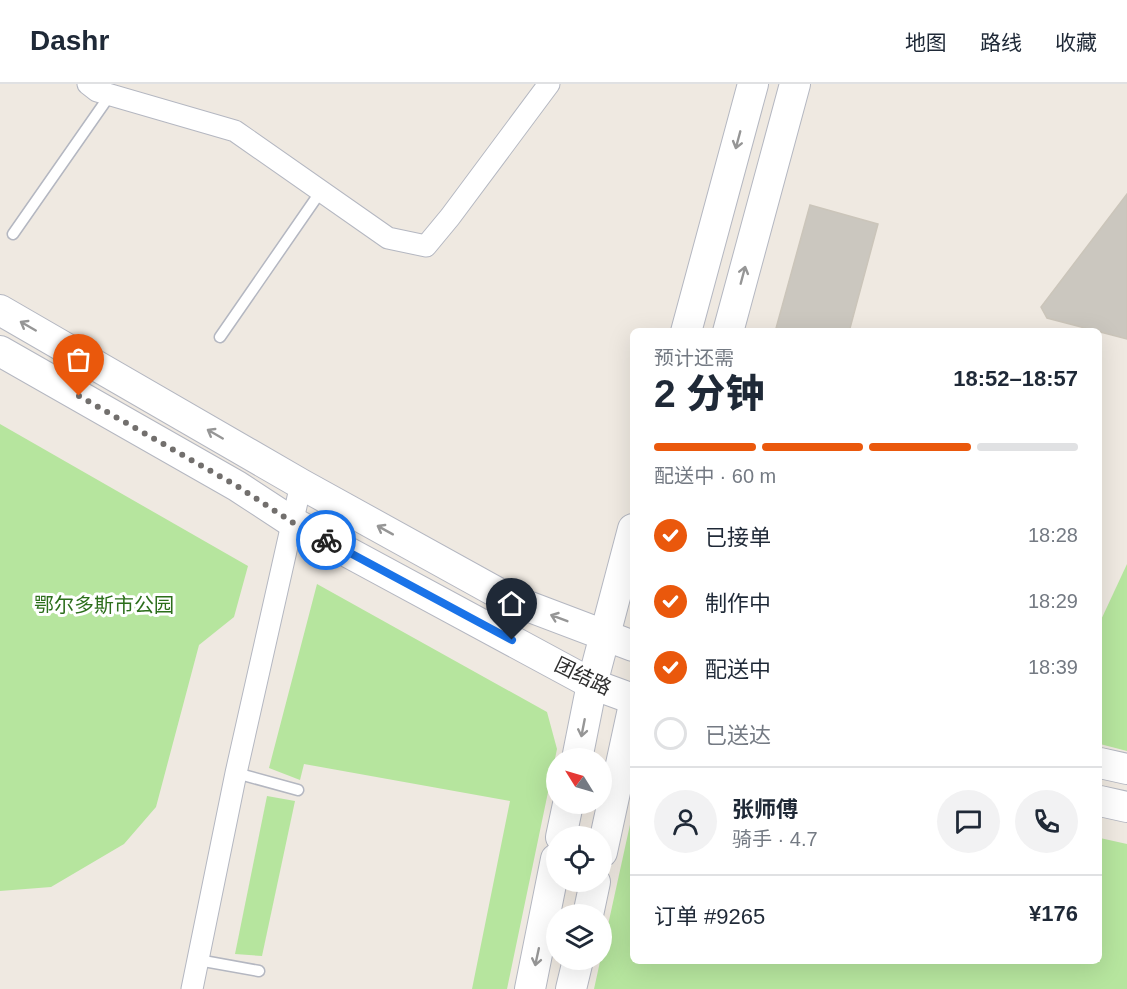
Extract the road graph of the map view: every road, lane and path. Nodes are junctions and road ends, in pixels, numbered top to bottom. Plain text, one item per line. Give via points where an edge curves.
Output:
1 (88, 84) edge
2 (549, 84) edge
3 (753, 84) edge
4 (795, 84) edge
5 (110, 95) junction
6 (321, 191) junction
7 (13, 234) dead end
8 (0, 310) edge
9 (688, 328) edge
10 (729, 328) edge
11 (220, 337) dead end
12 (0, 351) edge
13 (301, 484) junction
14 (292, 522) junction
15 (630, 540) edge
16 (604, 635) junction
17 (630, 645) edge
18 (592, 684) junction
19 (630, 698) edge
20 (630, 723) edge
21 (579, 748) edge
22 (1102, 763) edge
23 (1127, 769) edge
24 (236, 773) junction
25 (298, 790) dead end
26 (1102, 801) edge
27 (1127, 807) edge
28 (608, 826) edge
29 (549, 892) edge
30 (198, 960) junction
31 (576, 970) edge
32 (259, 971) dead end
33 (192, 989) edge
34 (530, 989) edge
35 (571, 989) edge

1 - 5 street
2 - 6 street via 426,246 388,238
3 -> 9 street
10 -> 4 street
5 - 6 street via 235,131
5 - 7 lane
6 - 11 lane
13 -> 8 street
12 - 14 street, 团结路 via 237,486
13 - 14 street
16 -> 13 street via 509,599
14 - 18 street, 团结路
14 - 24 street
15 - 16 street
16 - 17 street
16 - 18 street
18 - 19 street, 团结路
18 -> 21 street
20 - 28 street
22 - 23 street
24 - 25 lane
24 - 30 street
26 - 27 street
29 -> 34 street
30 - 32 lane
30 - 33 street
31 - 35 street

